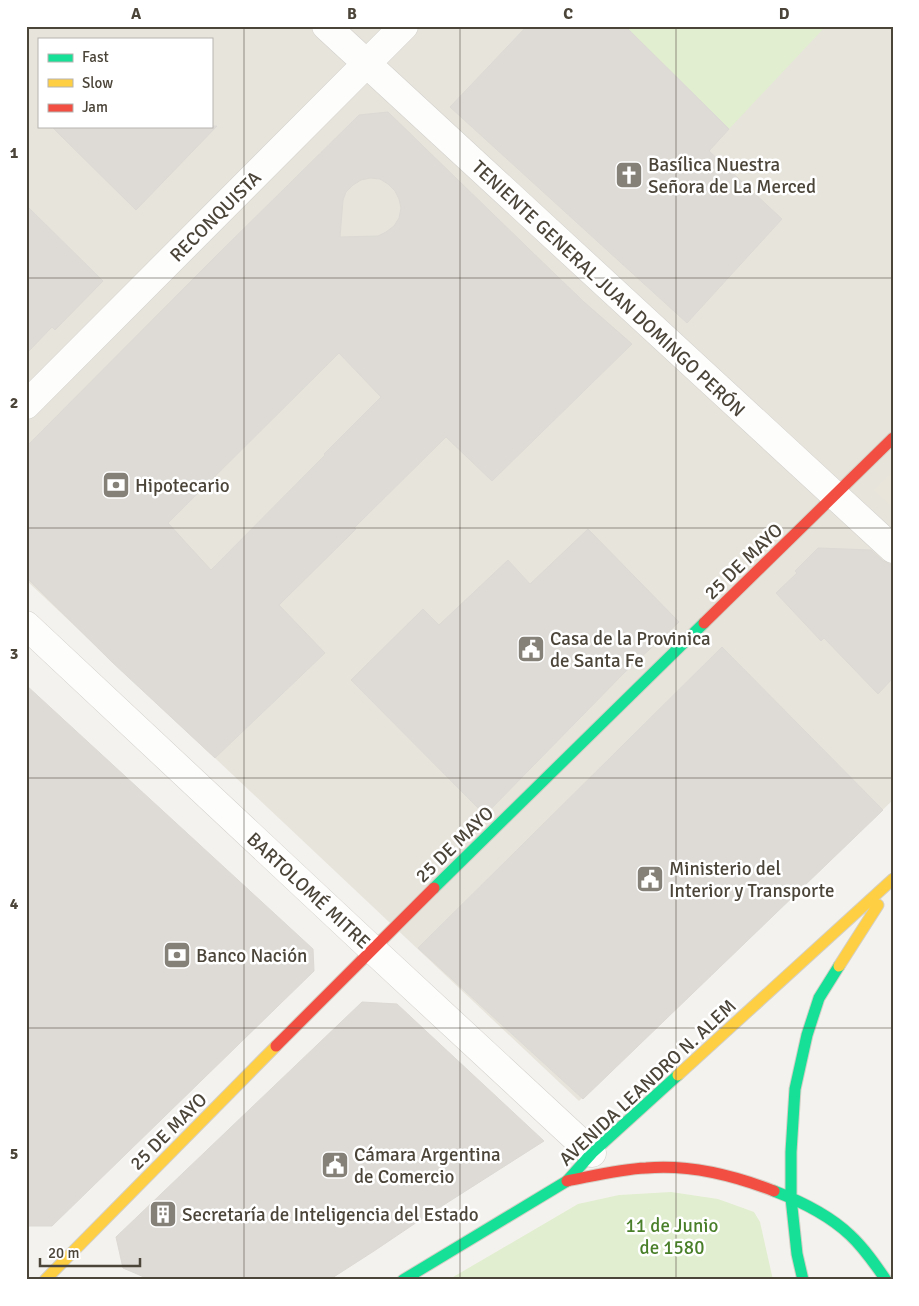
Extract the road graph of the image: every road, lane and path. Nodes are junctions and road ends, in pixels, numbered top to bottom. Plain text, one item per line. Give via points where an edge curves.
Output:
1 (326, 26) edge
2 (404, 26) edge
3 (366, 64) junction
4 (26, 405) edge
5 (893, 438) edge
6 (834, 496) junction
7 (893, 550) edge
8 (26, 625) edge
9 (893, 881) edge
10 (372, 949) junction
11 (592, 1153) junction
12 (566, 1181) junction
13 (790, 1198) junction
14 (45, 1280) edge
15 (403, 1280) edge
16 (803, 1280) edge
17 (886, 1280) edge

1 - 3 street, TENIENTE GENERAL JUAN DOMINGO PERÓN
2 - 3 street, RECONQUISTA
3 - 4 street, RECONQUISTA
3 - 6 street, TENIENTE GENERAL JUAN DOMINGO PERÓN
5 - 6 main road, 25 DE MAYO
6 - 7 street, TENIENTE GENERAL JUAN DOMINGO PERÓN
6 - 10 main road, 25 DE MAYO
8 - 10 street, BARTOLOMÉ MITRE
9 - 11 main road, AVENIDA LEANDRO N. ALEM
9 - 13 main road, AVENIDA LEANDRO N. ALEM via 819,998 795,1089
10 - 11 street, BARTOLOMÉ MITRE
10 - 14 main road, 25 DE MAYO
11 - 12 main road, AVENIDA LEANDRO N. ALEM
12 - 13 main road via 660,1166 731,1176
12 - 15 main road, AVENIDA LEANDRO N. ALEM
13 - 16 main road, AVENIDA LEANDRO N. ALEM
13 - 17 main road via 826,1216 845,1231 867,1252

